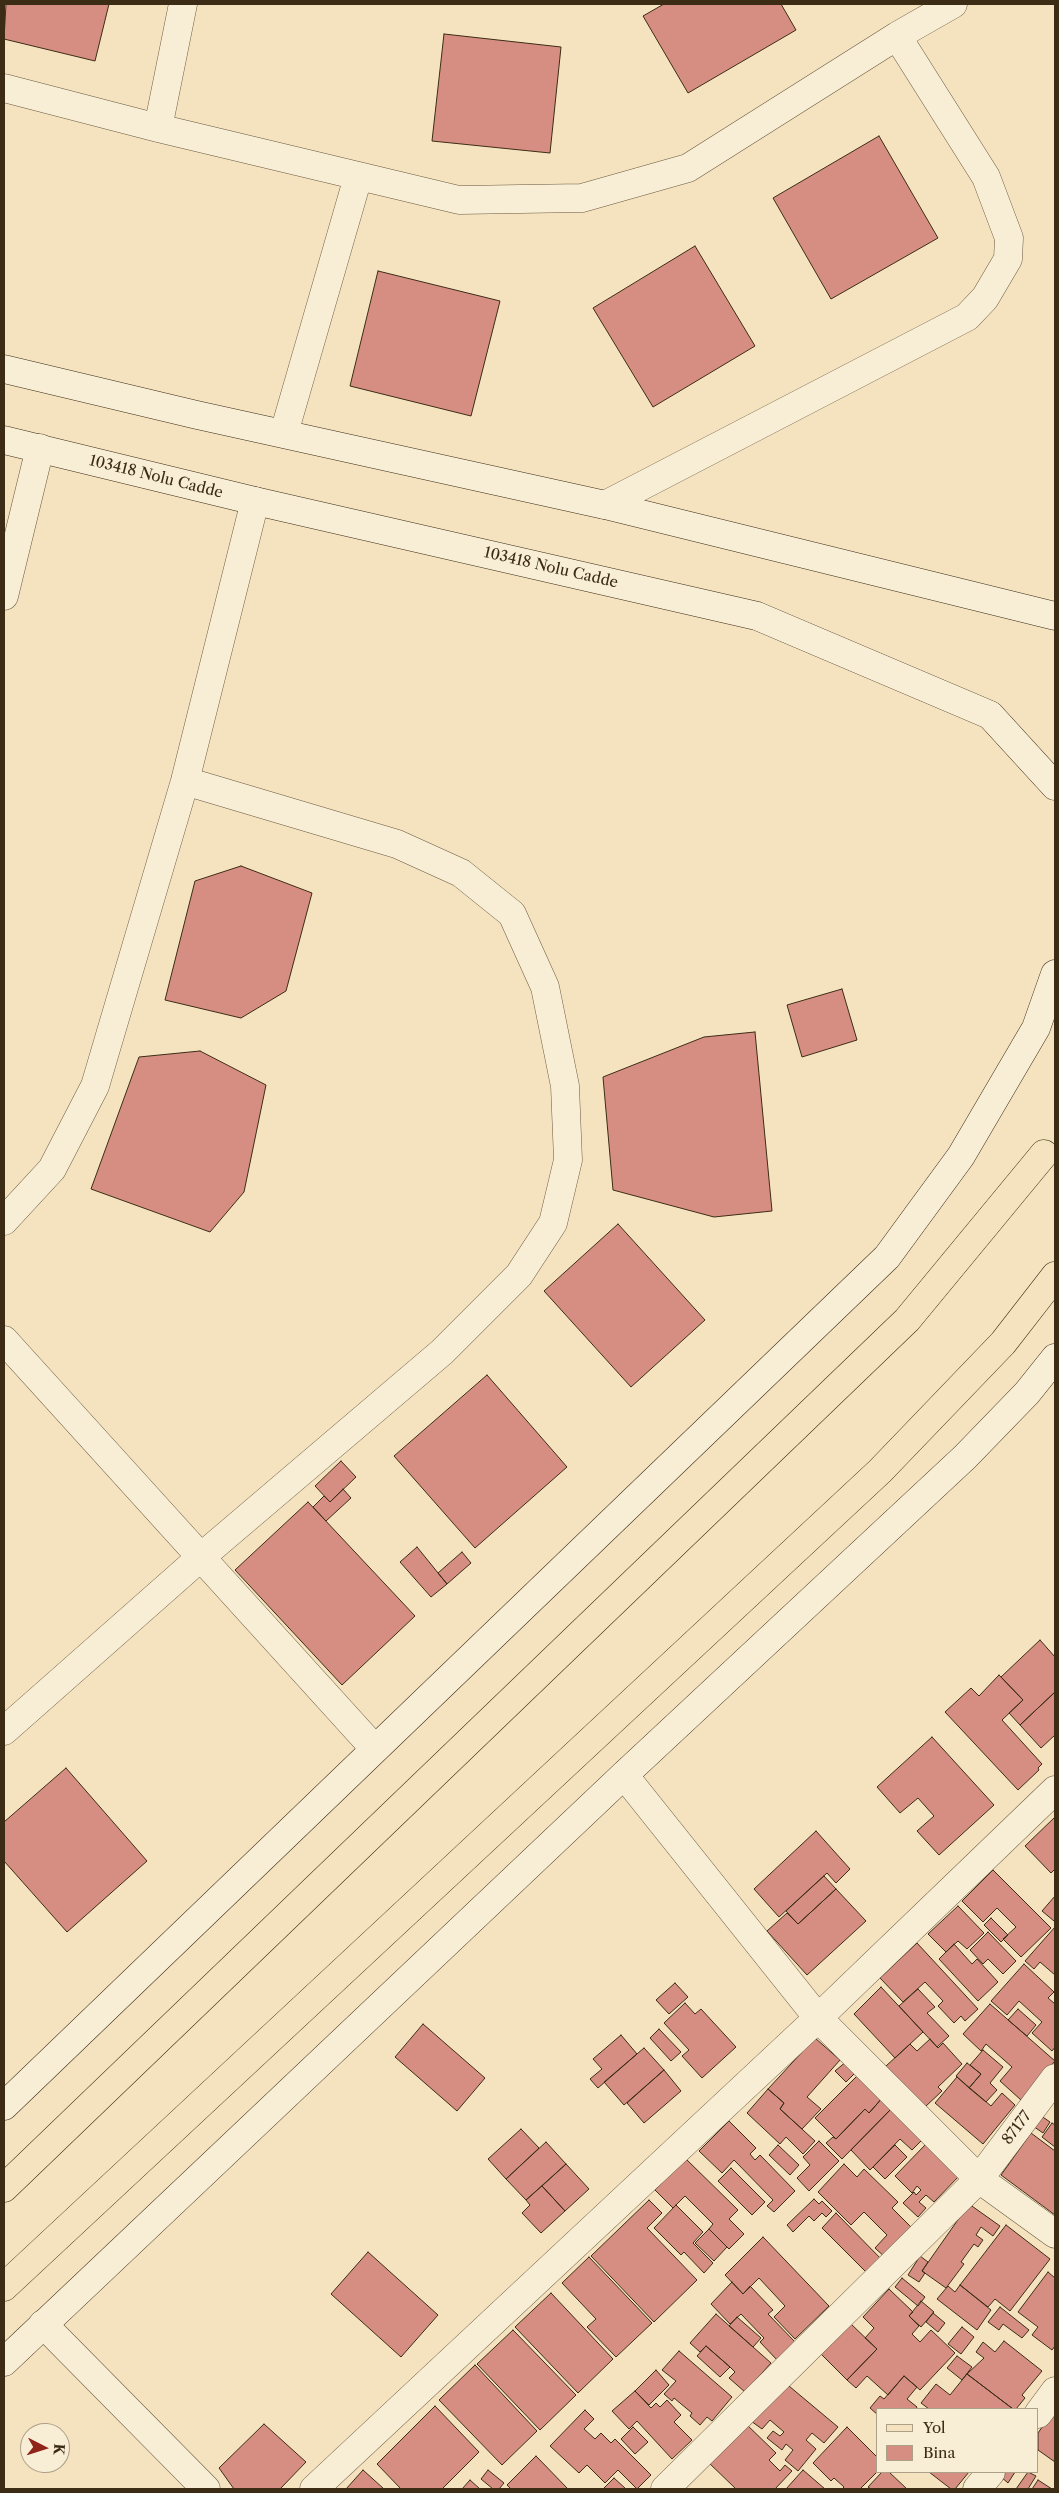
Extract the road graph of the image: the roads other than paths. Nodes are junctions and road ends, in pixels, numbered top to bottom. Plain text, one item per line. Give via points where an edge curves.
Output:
1 (183, 4) edge
2 (953, 4) edge
3 (897, 36) junction
4 (4, 88) edge
5 (158, 128) junction
6 (358, 177) junction
7 (4, 369) edge
8 (284, 433) junction
9 (4, 440) edge
10 (40, 448) junction
11 (255, 500) junction
12 (605, 505) junction
13 (4, 596) edge
14 (1055, 616) edge
15 (185, 781) junction
16 (1055, 786) edge
17 (1055, 974) edge
18 (1046, 1029) edge
19 (1044, 1154) dead end
20 (4, 1221) edge
21 (1055, 1276) edge
22 (4, 1340) edge
23 (1055, 1358) edge
24 (200, 1557) junction
25 (4, 1731) edge
26 (374, 1748) junction
27 (624, 1776) junction
28 (1055, 1790) edge
29 (818, 2018) junction
30 (1055, 2078) edge
31 (4, 2106) edge
32 (979, 2179) junction
33 (4, 2188) edge
34 (1055, 2234) edge
35 (4, 2287) edge
36 (43, 2324) junction
37 (4, 2362) edge
38 (990, 2473) edge
39 (206, 2489) edge
40 (314, 2489) edge
41 (665, 2489) edge
42 (977, 2489) edge

1 - 5 street
2 - 3 street
3 - 6 street via 688,168 582,198 459,200
3 - 12 street via 986,177 1009,238 1008,259 985,298 967,317
4 - 5 street
5 - 6 street
6 - 8 street
7 - 8 street
8 - 12 street
9 - 10 street, 103418 Nolu Cadde
10 - 11 street, 103418 Nolu Cadde
10 - 13 street
11 - 15 street
11 - 16 street, 103418 Nolu Cadde via 757,616 990,715
12 - 14 street
15 - 20 street via 95,1086 52,1169
15 - 24 street via 397,844 461,873 512,914 545,987 565,1086 568,1160 553,1223 519,1275 442,1352
17 - 18 street
18 - 26 street via 961,1156 887,1256
19 - 33 main road via 907,1320
21 - 35 main road via 1003,1343 880,1471
22 - 24 street
23 - 27 street via 1027,1394 965,1457
24 - 25 street
24 - 26 street
26 - 31 street
27 - 29 street
27 - 36 street
28 - 29 street
29 - 32 street
29 - 40 street
30 - 32 street, 87177
32 - 34 street
32 - 41 street, 87177
36 - 37 street
36 - 39 street
38 - 42 street

